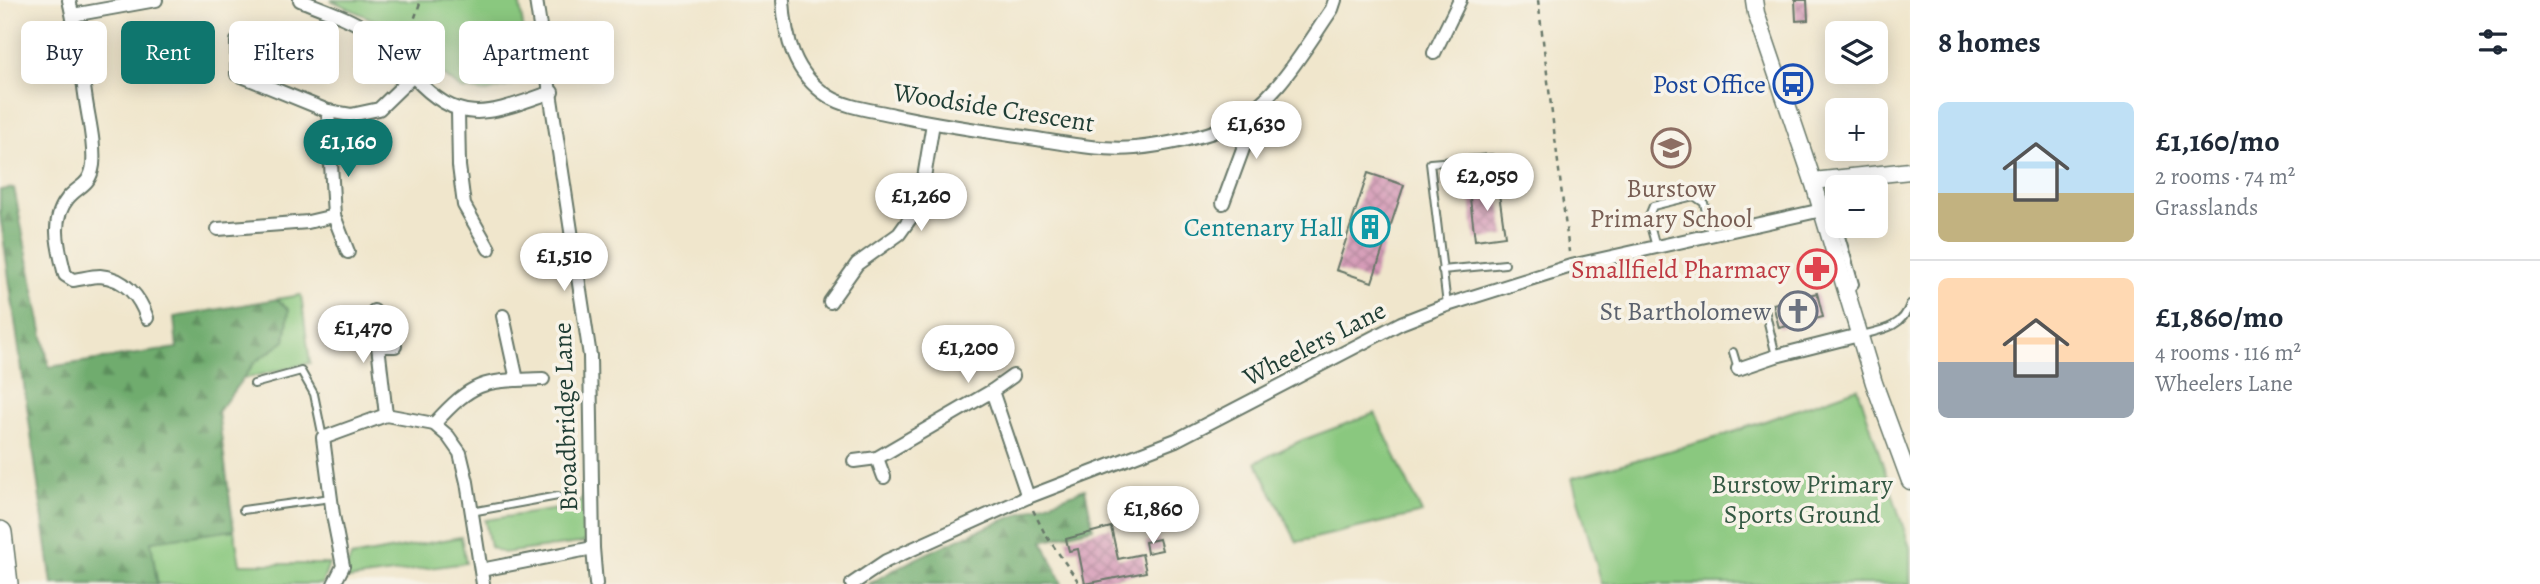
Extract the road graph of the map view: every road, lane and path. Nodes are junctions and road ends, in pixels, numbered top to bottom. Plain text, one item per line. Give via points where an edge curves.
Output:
1 (69, 0) edge
2 (156, 0) edge
3 (300, 0) edge
4 (421, 0) edge
5 (537, 0) edge
6 (783, 0) edge
7 (1335, 0) edge
8 (1460, 0) edge
9 (1538, 0) edge
10 (1754, 0) edge
11 (73, 15) junction
12 (414, 21) edge
13 (353, 22) edge
14 (1434, 52) dead end
15 (262, 84) edge
16 (405, 84) edge
17 (422, 84) edge
18 (552, 92) junction
19 (1258, 107) junction
20 (328, 111) junction
21 (458, 111) junction
22 (933, 123) junction
23 (1491, 158) dead end
24 (1910, 171) edge
25 (1813, 181) junction
26 (1223, 203) dead end
27 (1825, 204) edge
28 (334, 216) junction
29 (1825, 219) edge
30 (218, 229) dead end
31 (1712, 236) junction
32 (1835, 238) edge
33 (1839, 238) edge
34 (1656, 248) junction
35 (489, 249) dead end
36 (348, 252) dead end
37 (1505, 264) dead end
38 (1571, 266) junction
39 (1443, 270) junction
40 (1845, 295) junction
41 (831, 302) dead end
42 (1910, 304) edge
43 (1447, 305) junction
44 (1765, 310) dead end
45 (374, 311) dead end
46 (503, 316) dead end
47 (147, 318) dead end
48 (1859, 335) junction
49 (378, 346) junction
50 (395, 346) dead end
51 (1733, 352) dead end
52 (1776, 356) junction
53 (1738, 369) joint
54 (1013, 376) dead end
55 (543, 379) dead end
56 (517, 380) junction
57 (254, 384) dead end
58 (992, 391) junction
59 (386, 415) junction
60 (434, 425) junction
61 (323, 438) junction
62 (877, 458) junction
63 (854, 461) dead end
64 (1909, 475) edge
65 (884, 477) dead end
66 (558, 496) dead end
67 (1028, 497) junction
68 (331, 498) junction
69 (243, 510) dead end
70 (471, 512) junction
71 (0, 533) edge
72 (593, 548) junction
73 (481, 570) junction
74 (6, 584) edge
75 (334, 584) edge
76 (483, 584) edge
77 (596, 584) edge
78 (852, 584) edge
79 (1080, 584) edge

1 - 11 street
2 - 11 street
3 - 13 street
4 - 12 path
5 - 18 street, Broadbridge Lane
6 - 22 street, Woodside Crescent via 794,59 829,97
7 - 19 street, Woodside Crescent via 1293,66
8 - 14 street
9 - 38 path
10 - 25 street
11 - 47 street via 93,162 90,177 59,214 56,229 65,275 73,280 99,276 125,285
15 - 20 street
16 - 20 street via 379,109 351,115
17 - 21 street
18 - 21 street via 486,113
18 - 72 street, Broadbridge Lane via 590,356
19 - 22 street, Woodside Crescent via 1227,127 1135,148 1084,146
19 - 26 street, Woodside Crescent
20 - 28 street
21 - 35 street via 464,205
22 - 41 street via 914,213 899,234 857,264
23 - 39 lane via 1430,163
24 - 25 street
25 - 27 street
28 - 30 street
28 - 36 street
29 - 31 street, Wheelers Lane
31 - 34 street, Wheelers Lane
31 - 34 lane via 1704,203 1694,196 1653,206 1648,218
32 - 40 street
33 - 40 lane via 1855,284
34 - 38 street, Wheelers Lane
37 - 39 lane
38 - 43 street, Wheelers Lane
39 - 43 lane
40 - 48 street
42 - 48 lane via 1899,323
43 - 67 street, Wheelers Lane via 1356,344 1165,445
44 - 52 lane
45 - 49 street
46 - 56 street
48 - 52 street
48 - 64 street
49 - 50 street
49 - 59 street
51 - 53 lane
52 - 53 street
54 - 58 street
55 - 56 street
56 - 60 street via 480,384 459,397
57 - 61 lane via 302,371 314,394
58 - 62 street
58 - 67 street
59 - 60 street
59 - 61 street
60 - 70 street via 460,453
61 - 68 street
62 - 63 street
62 - 65 street
66 - 70 lane
67 - 78 street, Wheelers Lane via 886,561
67 - 79 path via 1045,534
68 - 69 lane
68 - 75 street via 343,566
70 - 73 street
71 - 74 highway
72 - 73 street
72 - 77 street, Broadbridge Lane
73 - 76 street

